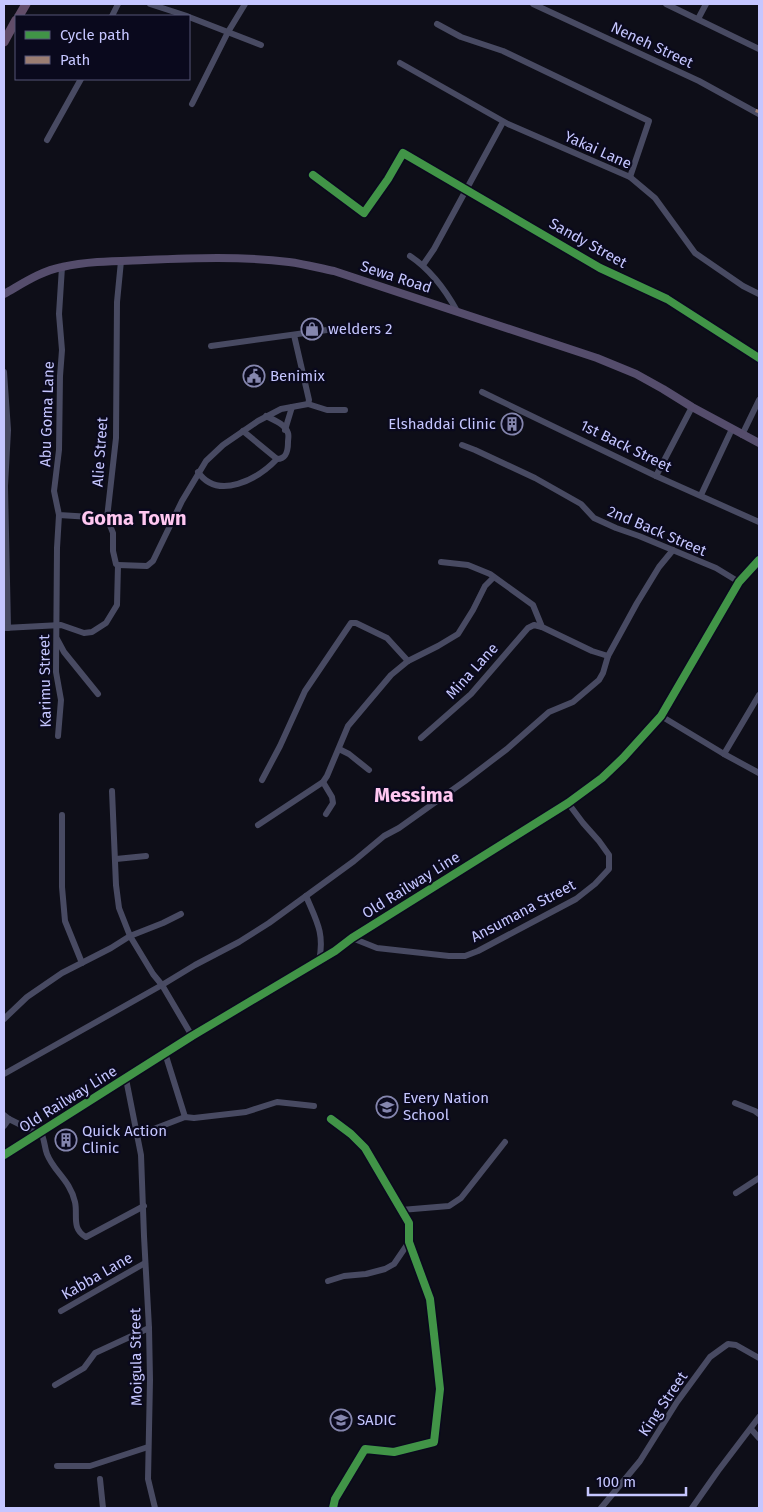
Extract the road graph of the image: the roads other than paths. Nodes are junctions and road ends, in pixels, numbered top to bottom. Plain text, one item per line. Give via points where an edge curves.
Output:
1 (26, 4) edge
2 (150, 4) edge
3 (245, 4) edge
4 (533, 4) edge
5 (666, 4) edge
6 (706, 4) edge
7 (20, 15) edge
8 (182, 15) edge
9 (190, 18) edge
10 (698, 19) junction
11 (15, 21) edge
12 (437, 24) dead end
13 (228, 32) junction
14 (5, 36) edge
15 (261, 45) dead end
16 (759, 49) edge
17 (400, 63) dead end
18 (80, 80) edge
19 (192, 104) dead end
20 (759, 112) edge
21 (503, 122) junction
22 (47, 140) dead end
23 (313, 175) dead end
24 (630, 177) junction
25 (467, 190) junction
26 (410, 256) dead end
27 (121, 261) junction
28 (423, 265) junction
29 (62, 266) junction
30 (4, 294) edge
31 (759, 294) edge
32 (457, 312) junction
33 (327, 330) dead end
34 (294, 335) junction
35 (211, 346) dead end
36 (759, 358) edge
37 (4, 372) edge
38 (482, 392) dead end
39 (759, 400) edge
40 (308, 404) junction
41 (292, 407) junction
42 (692, 407) junction
43 (345, 410) dead end
44 (266, 416) junction
45 (732, 429) junction
46 (285, 430) junction
47 (243, 431) junction
48 (742, 435) junction
49 (759, 443) edge
50 (462, 445) dead end
51 (277, 459) junction
52 (198, 472) junction
53 (656, 476) junction
54 (701, 495) junction
55 (59, 515) junction
56 (107, 518) junction
57 (759, 522) edge
58 (673, 550) junction
59 (759, 560) edge
60 (441, 562) dead end
61 (118, 565) junction
62 (493, 578) junction
63 (739, 582) junction
64 (56, 626) junction
65 (542, 627) junction
66 (6, 628) edge
67 (56, 638) junction
68 (608, 656) junction
69 (408, 661) junction
70 (98, 694) dead end
71 (759, 695) edge
72 (661, 716) junction
73 (58, 736) dead end
74 (421, 738) dead end
75 (339, 749) junction
76 (724, 754) junction
77 (369, 770) dead end
78 (759, 773) edge
79 (262, 780) dead end
80 (323, 782) junction
81 (112, 791) dead end
82 (568, 803) junction
83 (62, 814) dead end
84 (326, 814) dead end
85 (258, 825) dead end
86 (146, 856) dead end
87 (116, 859) junction
88 (306, 896) junction
89 (181, 914) dead end
90 (130, 936) junction
91 (352, 938) junction
92 (319, 961) junction
93 (82, 963) junction
94 (162, 986) junction
95 (4, 1019) edge
96 (192, 1036) junction
97 (165, 1053) junction
98 (4, 1074) edge
99 (126, 1079) junction
100 (735, 1103) dead end
101 (314, 1106) dead end
102 (759, 1114) edge
103 (7, 1117) edge
104 (185, 1117) junction
105 (331, 1119) dead end
106 (4, 1126) edge
107 (39, 1132) junction
108 (138, 1135) junction
109 (505, 1142) dead end
110 (4, 1155) edge
111 (759, 1178) edge
112 (736, 1193) dead end
113 (144, 1206) junction
114 (401, 1210) junction
115 (409, 1242) junction
116 (146, 1263) junction
117 (328, 1281) dead end
118 (61, 1310) dead end
119 (149, 1328) junction
120 (759, 1358) edge
121 (55, 1385) dead end
122 (759, 1417) edge
123 (751, 1429) junction
124 (759, 1438) edge
125 (148, 1447) junction
126 (57, 1466) dead end
127 (100, 1479) dead end
128 (103, 1508) edge
129 (155, 1508) edge
130 (333, 1508) edge
131 (601, 1508) edge
132 (692, 1508) edge

1 - 7 highway
2 - 8 street
3 - 13 street
4 - 20 street, Neneh Street
5 - 10 street
6 - 10 street
9 - 13 street
10 - 16 street
11 - 14 highway
12 - 24 street via 461,37 503,51 648,121
13 - 15 street
13 - 19 street
17 - 21 street, Yakai Lane
18 - 22 street
21 - 24 street, Yakai Lane
21 - 25 street
23 - 25 street, Sandy Street via 364,213 404,153
24 - 31 street, Yakai Lane via 655,198 695,252
25 - 28 street
25 - 36 street, Sandy Street via 600,268 667,299
26 - 28 street
27 - 29 main road, Sewa Road
27 - 32 main road, Sewa Road via 241,259 290,262 334,272
27 - 56 street, Alie Street via 117,302 116,438
28 - 32 street via 446,291
29 - 30 main road, Sewa Road
29 - 55 street, Abu Goma Lane via 59,450 54,492
32 - 42 main road, Sewa Road via 619,367
33 - 34 street
34 - 35 street
34 - 40 street
37 - 66 street via 8,430
38 - 53 street, 1st Back Street
39 - 48 street
40 - 41 street
40 - 43 street via 327,410
41 - 44 street
41 - 46 street
42 - 45 main road, Sewa Road
42 - 53 street
44 - 46 street via 280,423
44 - 47 street
45 - 48 main road, Sewa Road
45 - 54 street
46 - 51 street via 288,449 282,459
47 - 51 street
47 - 52 street via 206,460
48 - 49 main road, Sewa Road
50 - 58 street, 2nd Back Street via 535,478 582,504 594,518
51 - 52 street via 263,472 238,484 211,484
52 - 61 street via 153,561 147,566
53 - 54 street, 1st Back Street
54 - 57 street, 1st Back Street
55 - 56 street
55 - 64 street, Abu Goma Lane
56 - 61 street, Alie Street
58 - 63 street, 2nd Back Street via 716,568
58 - 68 street via 654,574
59 - 63 street, Old Railway Line
60 - 62 street via 468,565
61 - 64 street, Alie Street via 117,605 106,623 84,633
62 - 65 street via 533,605
62 - 69 street via 485,586 458,634
63 - 72 street, Old Railway Line
64 - 66 street, Alie Street
64 - 67 street, Karimu Street
65 - 68 street via 592,652
65 - 74 street, Mina Lane via 534,625 528,628 471,694
67 - 70 street
67 - 73 street, Karimu Street via 56,672 61,700
68 - 88 street via 601,676 573,702 550,712 465,781 384,836
69 - 75 street via 391,675 348,726
69 - 79 street via 387,638 351,623 305,691
71 - 76 street
72 - 76 street
72 - 82 street, Old Railway Line via 602,778
75 - 77 street
75 - 80 street
76 - 78 street
80 - 84 street via 333,803
80 - 85 street
81 - 87 street
82 - 91 street, Old Railway Line
82 - 91 street, Ansumana Street via 609,855 609,869 576,899 465,956 377,948
83 - 93 street via 65,921
86 - 87 street
87 - 90 street via 119,908
88 - 92 street via 319,926 322,944
88 - 94 street via 239,942
89 - 90 street
90 - 93 street
90 - 94 street
91 - 92 street, Old Railway Line
92 - 96 street, Old Railway Line
93 - 95 street via 27,997
94 - 96 street
94 - 98 street
96 - 97 street, Old Railway Line
97 - 99 street, Old Railway Line
97 - 104 street
99 - 107 street, Old Railway Line
99 - 108 street, Moigula Street
100 - 102 street
101 - 104 street via 277,1102 246,1112
103 - 106 street
103 - 107 street
104 - 108 street
105 - 114 street via 365,1148
107 - 110 street, Old Railway Line
107 - 113 street via 47,1154 70,1188 80,1234 86,1237
108 - 113 street, Moigula Street
109 - 114 street via 461,1198 449,1206
111 - 112 street
113 - 116 street, Moigula Street
114 - 115 street via 409,1223
115 - 117 street via 394,1264 385,1269
115 - 130 street via 430,1299 440,1389 434,1442 394,1452 366,1449 335,1499
116 - 118 street, Kabba Lane
116 - 119 street, Moigula Street
119 - 121 street via 95,1353 84,1368
119 - 125 street, Moigula Street
120 - 131 street, King Street via 728,1344 710,1357 640,1461
122 - 123 street
123 - 124 street
123 - 132 street
125 - 126 street via 90,1466
125 - 129 street, Moigula Street via 148,1478
127 - 128 street

